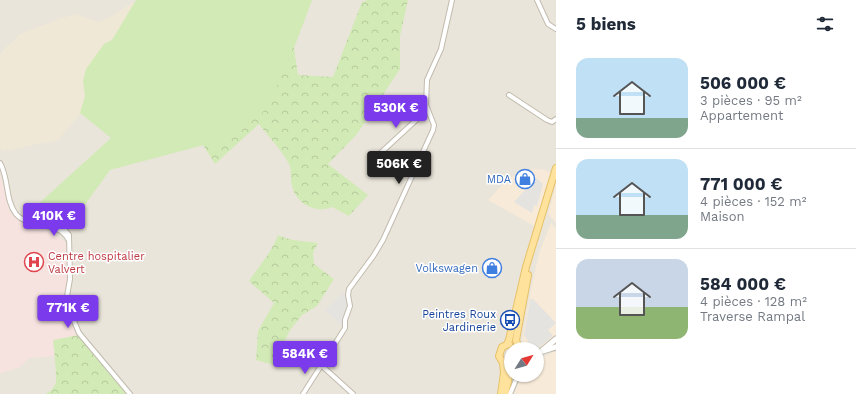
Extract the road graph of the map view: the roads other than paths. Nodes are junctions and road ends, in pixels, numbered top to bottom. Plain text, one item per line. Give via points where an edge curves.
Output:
1 (452, 0) edge
2 (537, 0) edge
3 (556, 28) edge
4 (509, 95) dead end
5 (427, 110) junction
6 (556, 119) edge
7 (374, 159) dead end
8 (0, 163) edge
9 (556, 168) edge
10 (556, 179) edge
11 (556, 339) edge
12 (508, 342) edge
13 (516, 342) edge
14 (504, 346) edge
15 (556, 347) edge
16 (544, 349) edge
17 (544, 350) edge
18 (321, 364) junction
19 (504, 364) edge
20 (504, 372) edge
21 (508, 382) edge
22 (515, 382) edge
23 (130, 394) edge
24 (303, 394) edge
25 (353, 394) edge
26 (501, 394) edge
27 (505, 394) edge
28 (510, 394) edge

1 - 5 street via 441,49 427,80
2 - 3 street via 548,24
4 - 6 street via 547,120 552,122
5 - 7 street
5 - 18 street via 433,122 433,130 383,240 349,289 350,306 345,328
8 - 23 street via 13,210 24,220 61,231 69,241 70,279 66,302 79,333
9 - 12 main road via 534,236
10 - 13 main road via 529,268
11 - 16 street
14 - 19 main road via 499,353
15 - 17 street
18 - 24 street
18 - 25 street
20 - 26 main road
21 - 27 main road
22 - 28 street

